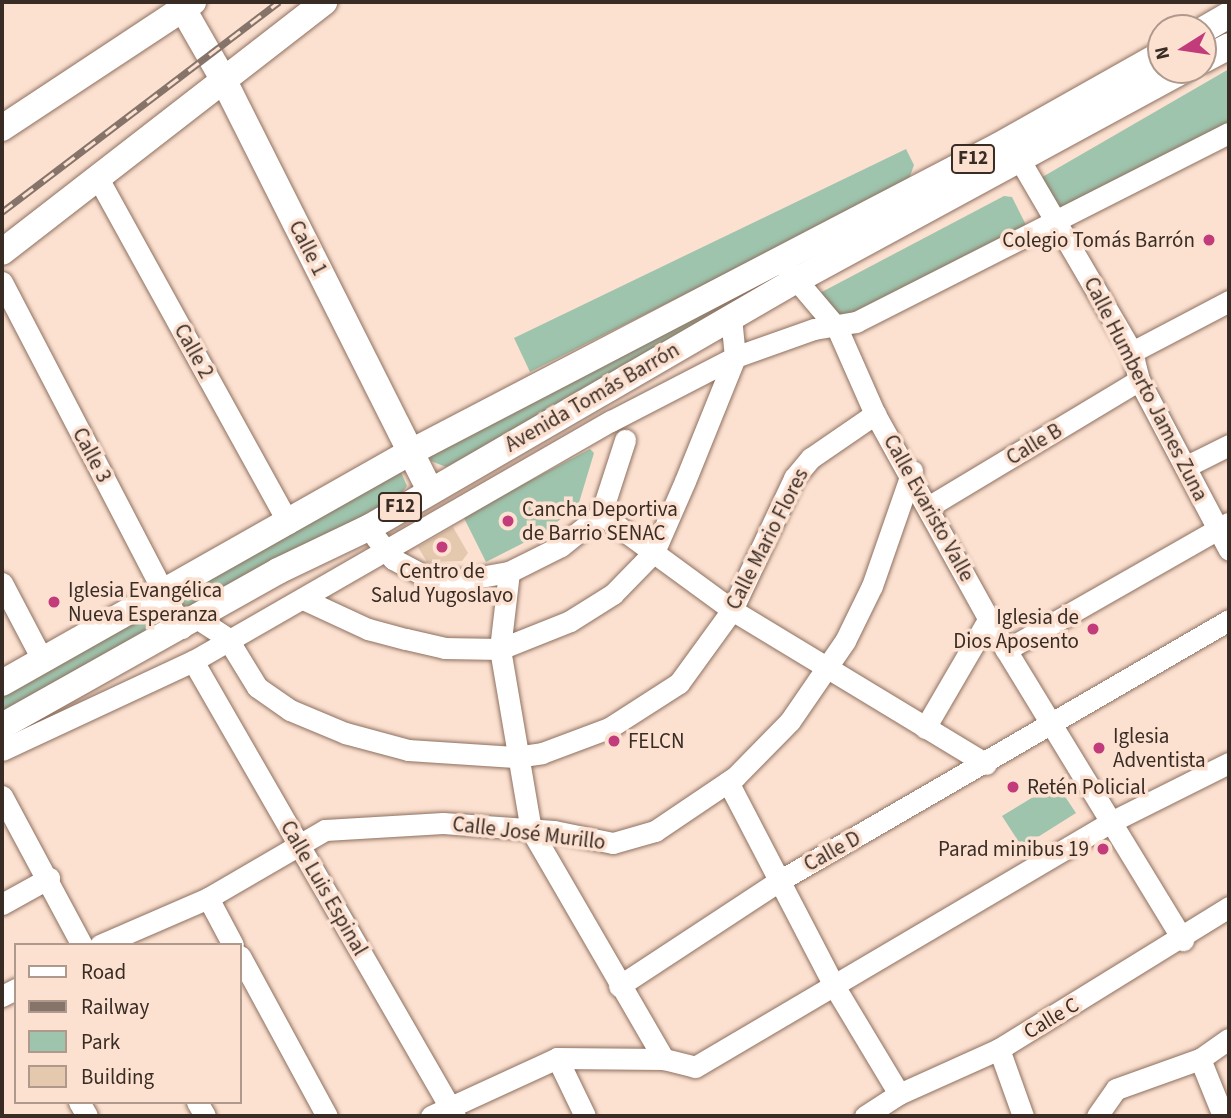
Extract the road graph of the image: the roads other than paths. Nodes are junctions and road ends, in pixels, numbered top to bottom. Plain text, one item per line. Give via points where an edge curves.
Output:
1 (324, 2) edge
2 (188, 6) edge
3 (1147, 62) edge
4 (222, 77) junction
5 (1156, 84) edge
6 (4, 123) edge
7 (1229, 133) edge
8 (1018, 156) junction
9 (100, 180) junction
10 (1058, 221) junction
11 (2, 253) edge
12 (788, 270) junction
13 (2, 282) edge
14 (1229, 301) edge
15 (732, 317) junction
16 (837, 328) junction
17 (1132, 352) junction
18 (736, 357) junction
19 (1139, 380) junction
20 (875, 414) junction
21 (625, 440) dead end
22 (1229, 445) edge
23 (411, 452) junction
24 (1185, 467) junction
25 (912, 471) junction
26 (429, 489) junction
27 (928, 507) junction
28 (601, 514) junction
29 (288, 523) junction
30 (1224, 526) edge
31 (377, 538) junction
32 (1229, 550) edge
33 (654, 552) junction
34 (509, 572) junction
35 (2, 583) edge
36 (165, 594) junction
37 (303, 599) junction
38 (732, 610) junction
39 (989, 618) junction
40 (1229, 620) edge
41 (190, 623) junction
42 (226, 638) junction
43 (500, 649) junction
44 (1006, 650) junction
45 (193, 660) junction
46 (43, 661) junction
47 (827, 668) junction
48 (2, 683) edge
49 (1050, 725) junction
50 (2, 726) edge
51 (925, 727) junction
52 (2, 750) edge
53 (515, 757) junction
54 (1229, 763) edge
55 (986, 764) junction
56 (728, 782) junction
57 (2, 796) edge
58 (1111, 822) junction
59 (531, 830) junction
60 (298, 843) junction
61 (49, 878) junction
62 (779, 881) junction
63 (208, 898) junction
64 (2, 904) edge
65 (1229, 907) edge
66 (1183, 940) junction
67 (81, 943) edge
68 (108, 943) edge
69 (232, 943) edge
70 (242, 960) edge
71 (833, 984) junction
72 (620, 986) junction
73 (1229, 1039) edge
74 (999, 1049) junction
75 (557, 1058) junction
76 (664, 1059) junction
77 (1200, 1059) junction
78 (899, 1094) junction
79 (445, 1113) edge
80 (327, 1116) edge
81 (585, 1116) edge
82 (865, 1116) edge
83 (1024, 1116) edge
84 (1097, 1116) edge
85 (1223, 1116) edge

1 - 4 main road
2 - 4 main road, Calle 1
2 - 6 main road
3 - 12 main road, Avenida Tomás Barrón / F12
4 - 9 main road
4 - 23 main road, Calle 1
5 - 8 main road, Avenida Tomás Barrón / F12
7 - 10 street
8 - 10 street, Calle Humberto James Zuna
8 - 12 main road, Avenida Tomás Barrón / F12
9 - 11 main road
9 - 29 street, Calle 2
10 - 16 street
10 - 17 street, Calle Humberto James Zuna
12 - 15 main road, Avenida Tomás Barrón / F12
12 - 16 street, Calle Evaristo Valle
12 - 23 main road, Avenida Tomás Barrón / F12
13 - 36 street, Calle 3
14 - 17 street
15 - 18 street
15 - 26 main road, Avenida Tomás Barrón / F12
16 - 18 street via 814,329
16 - 20 street, Calle Evaristo Valle
17 - 19 street, Calle Humberto James Zuna
18 - 31 street
18 - 33 street
19 - 24 street, Calle Humberto James Zuna
19 - 27 street, Calle B
20 - 25 street, Calle Evaristo Valle
20 - 38 street, Calle Mario Flores via 811,458 794,478
21 - 28 street
22 - 24 street
23 - 26 main road, Calle 1
23 - 29 main road, Avenida Tomás Barrón / F12
24 - 30 street, Calle Humberto James Zuna
25 - 27 street, Calle Evaristo Valle
25 - 47 street, Calle José Murillo via 873,586
26 - 31 main road, Avenida Tomás Barrón / F12
27 - 39 street, Calle Evaristo Valle
28 - 33 street
28 - 34 street via 561,546
29 - 36 main road, Avenida Tomás Barrón / F12
30 - 32 street, Calle Humberto James Zuna
30 - 44 street
31 - 34 street via 421,574 463,580
31 - 37 street
31 - 41 main road, Avenida Tomás Barrón / F12 via 278,571
33 - 38 street
33 - 43 street via 613,594 570,621
34 - 43 street
35 - 46 street
36 - 41 street, Calle 3
36 - 46 main road, Avenida Tomás Barrón / F12
37 - 42 street
37 - 43 street via 368,629 406,639 444,648
38 - 47 street
38 - 53 street, Calle Mario Flores via 678,683 644,709 609,728
39 - 44 street, Calle Evaristo Valle
39 - 51 street
40 - 49 street, Calle D
41 - 42 street, Calle Mario Flores
41 - 50 main road, Avenida Tomás Barrón / F12
42 - 45 street
42 - 53 street, Calle Mario Flores via 257,687 290,710 345,733 408,750
43 - 53 street
44 - 49 street, Calle Evaristo Valle
45 - 52 street
45 - 60 street, Calle Luis Espinal
46 - 48 main road, Avenida Tomás Barrón / F12
47 - 51 street
47 - 56 street, Calle José Murillo via 790,721
49 - 55 street, Calle D
49 - 58 street, Calle Evaristo Valle
51 - 55 street
53 - 59 street
54 - 58 street
55 - 62 street, Calle D
56 - 59 street, Calle José Murillo via 636,840 613,843
56 - 62 street
57 - 61 street
58 - 66 street, Calle Evaristo Valle
58 - 71 street
59 - 60 street, Calle José Murillo via 393,825 325,830
59 - 72 street
60 - 63 street, Calle José Murillo
60 - 79 street, Calle Luis Espinal
61 - 64 street
61 - 67 street
62 - 71 street
62 - 72 street, Calle D
63 - 68 street, Calle José Murillo
63 - 69 street
65 - 66 street, Calle C
66 - 74 street, Calle C
70 - 80 street
71 - 76 street via 695,1067
71 - 78 street
72 - 76 street
73 - 77 street
74 - 78 street, Calle C
74 - 83 street
75 - 76 street
75 - 79 street
75 - 81 street
77 - 84 street via 1116,1089
77 - 85 street
78 - 82 street, Calle C

